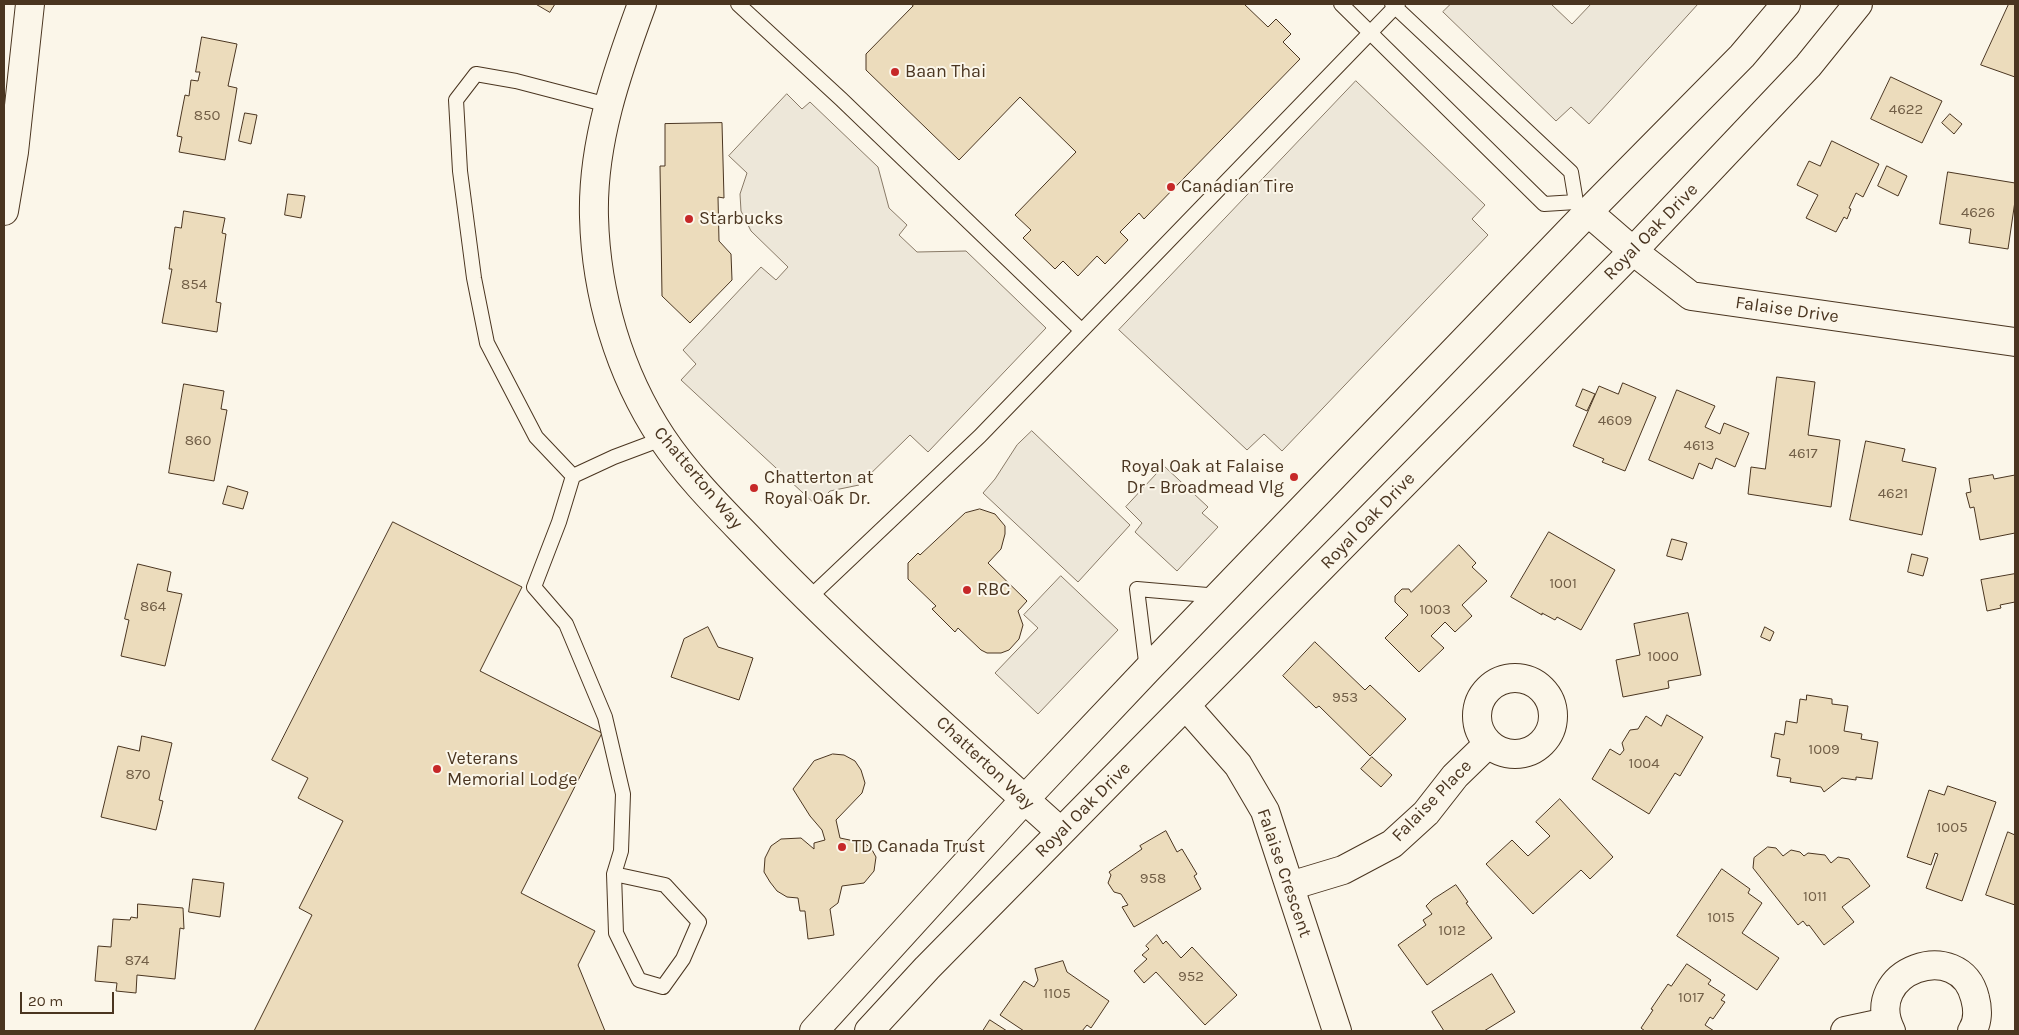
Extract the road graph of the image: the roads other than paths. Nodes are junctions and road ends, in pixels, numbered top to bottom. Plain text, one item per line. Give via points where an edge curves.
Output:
1 (30, 4) edge
2 (642, 4) edge
3 (738, 4) edge
4 (1341, 4) edge
5 (1786, 4) edge
6 (1858, 4) edge
7 (1395, 5) edge
8 (1370, 32) junction
9 (608, 105) junction
10 (1582, 207) junction
11 (4, 211) edge
12 (1633, 251) junction
13 (1081, 330) junction
14 (2015, 342) edge
15 (662, 439) junction
16 (574, 476) junction
17 (1220, 596) junction
18 (808, 599) junction
19 (1147, 670) junction
20 (1186, 706) junction
21 (1488, 744) dead end
22 (1025, 800) junction
23 (1061, 832) junction
24 (614, 874) junction
25 (1290, 886) junction
26 (1331, 1027) edge
27 (1889, 1027) edge
28 (814, 1031) edge
29 (869, 1031) edge
30 (1845, 1031) edge
31 (1972, 1031) edge

1 - 11 main road via 14,152
2 - 9 main road, Chatterton Way
3 - 13 lane
4 - 8 lane
5 - 10 main road via 1742,56
6 - 12 main road, Royal Oak Drive via 1808,66
7 - 8 lane
7 - 10 lane via 1571,172
8 - 10 lane via 1544,204
8 - 13 lane
9 - 15 main road, Chatterton Way via 597,160 594,216 602,294 618,351 638,397
9 - 16 lane via 476,74 456,100 460,172 474,278 487,343 536,437
10 - 12 main road, Falaise Drive
10 - 17 main road
12 - 14 main road, Falaise Drive via 1691,296
12 - 20 main road, Royal Oak Drive
13 - 18 lane via 980,436
15 - 16 lane
15 - 18 main road, Chatterton Way via 710,498
16 - 24 lane via 534,588 566,624 605,716 623,794 621,851
17 - 19 main road
17 - 19 lane via 1137,589
18 - 22 main road, Chatterton Way
19 - 22 main road
20 - 23 main road, Royal Oak Drive
20 - 25 main road, Falaise Crescent via 1238,765 1260,803
21 - 25 main road, Falaise Place via 1455,776 1426,813 1392,844 1343,870
22 - 23 main road, Chatterton Way
22 - 28 main road
23 - 29 main road, Royal Oak Drive
24 - 24 lane via 616,933 639,980 663,987 683,959 699,922 666,885
25 - 26 main road, Falaise Crescent
27 - 30 main road
27 - 31 main road via 1886,1003 1893,985 1906,972 1924,965 1944,966 1961,975 1973,990 1978,1008

